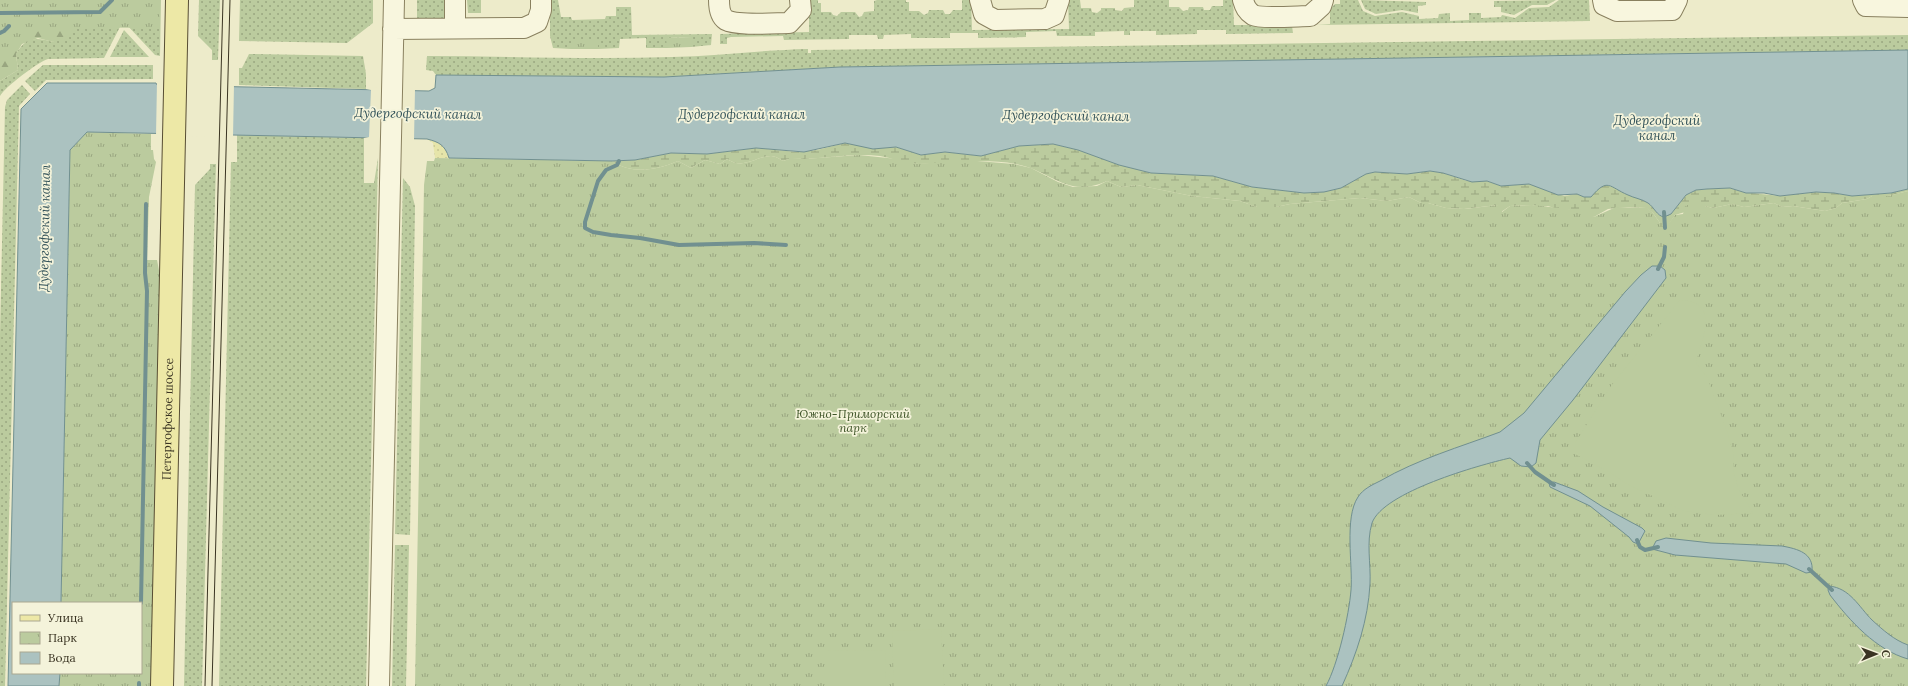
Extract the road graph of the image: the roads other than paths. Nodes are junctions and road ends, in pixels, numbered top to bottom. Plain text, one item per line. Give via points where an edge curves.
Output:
1 (177, 0) edge
2 (192, 0) edge
3 (394, 0) edge
4 (455, 0) edge
5 (541, 0) edge
6 (719, 0) edge
7 (800, 0) edge
8 (980, 0) edge
9 (1059, 0) edge
10 (1243, 0) edge
11 (1323, 0) edge
12 (1602, 0) edge
13 (1677, 0) edge
14 (1863, 0) edge
15 (1908, 7) edge
16 (455, 28) junction
17 (393, 30) junction
18 (183, 66) junction
19 (181, 152) junction
20 (162, 686) edge
21 (176, 686) edge
22 (379, 686) edge

1 - 18 main road
2 - 18 main road
3 - 17 street
4 - 16 street
5 - 16 street via 537,22 524,28
6 - 7 street via 719,10 725,19 734,23 789,23 801,10
8 - 9 street via 984,14 995,20 1045,20 1054,15
10 - 11 street via 1245,8 1254,15 1310,16 1321,6
12 - 13 street via 1604,5 1617,10 1672,10
14 - 15 street via 1866,6
16 - 17 street
17 - 22 street
18 - 19 main road
19 - 20 main road, Петергофское шоссе
19 - 21 main road, Петергофское шоссе

